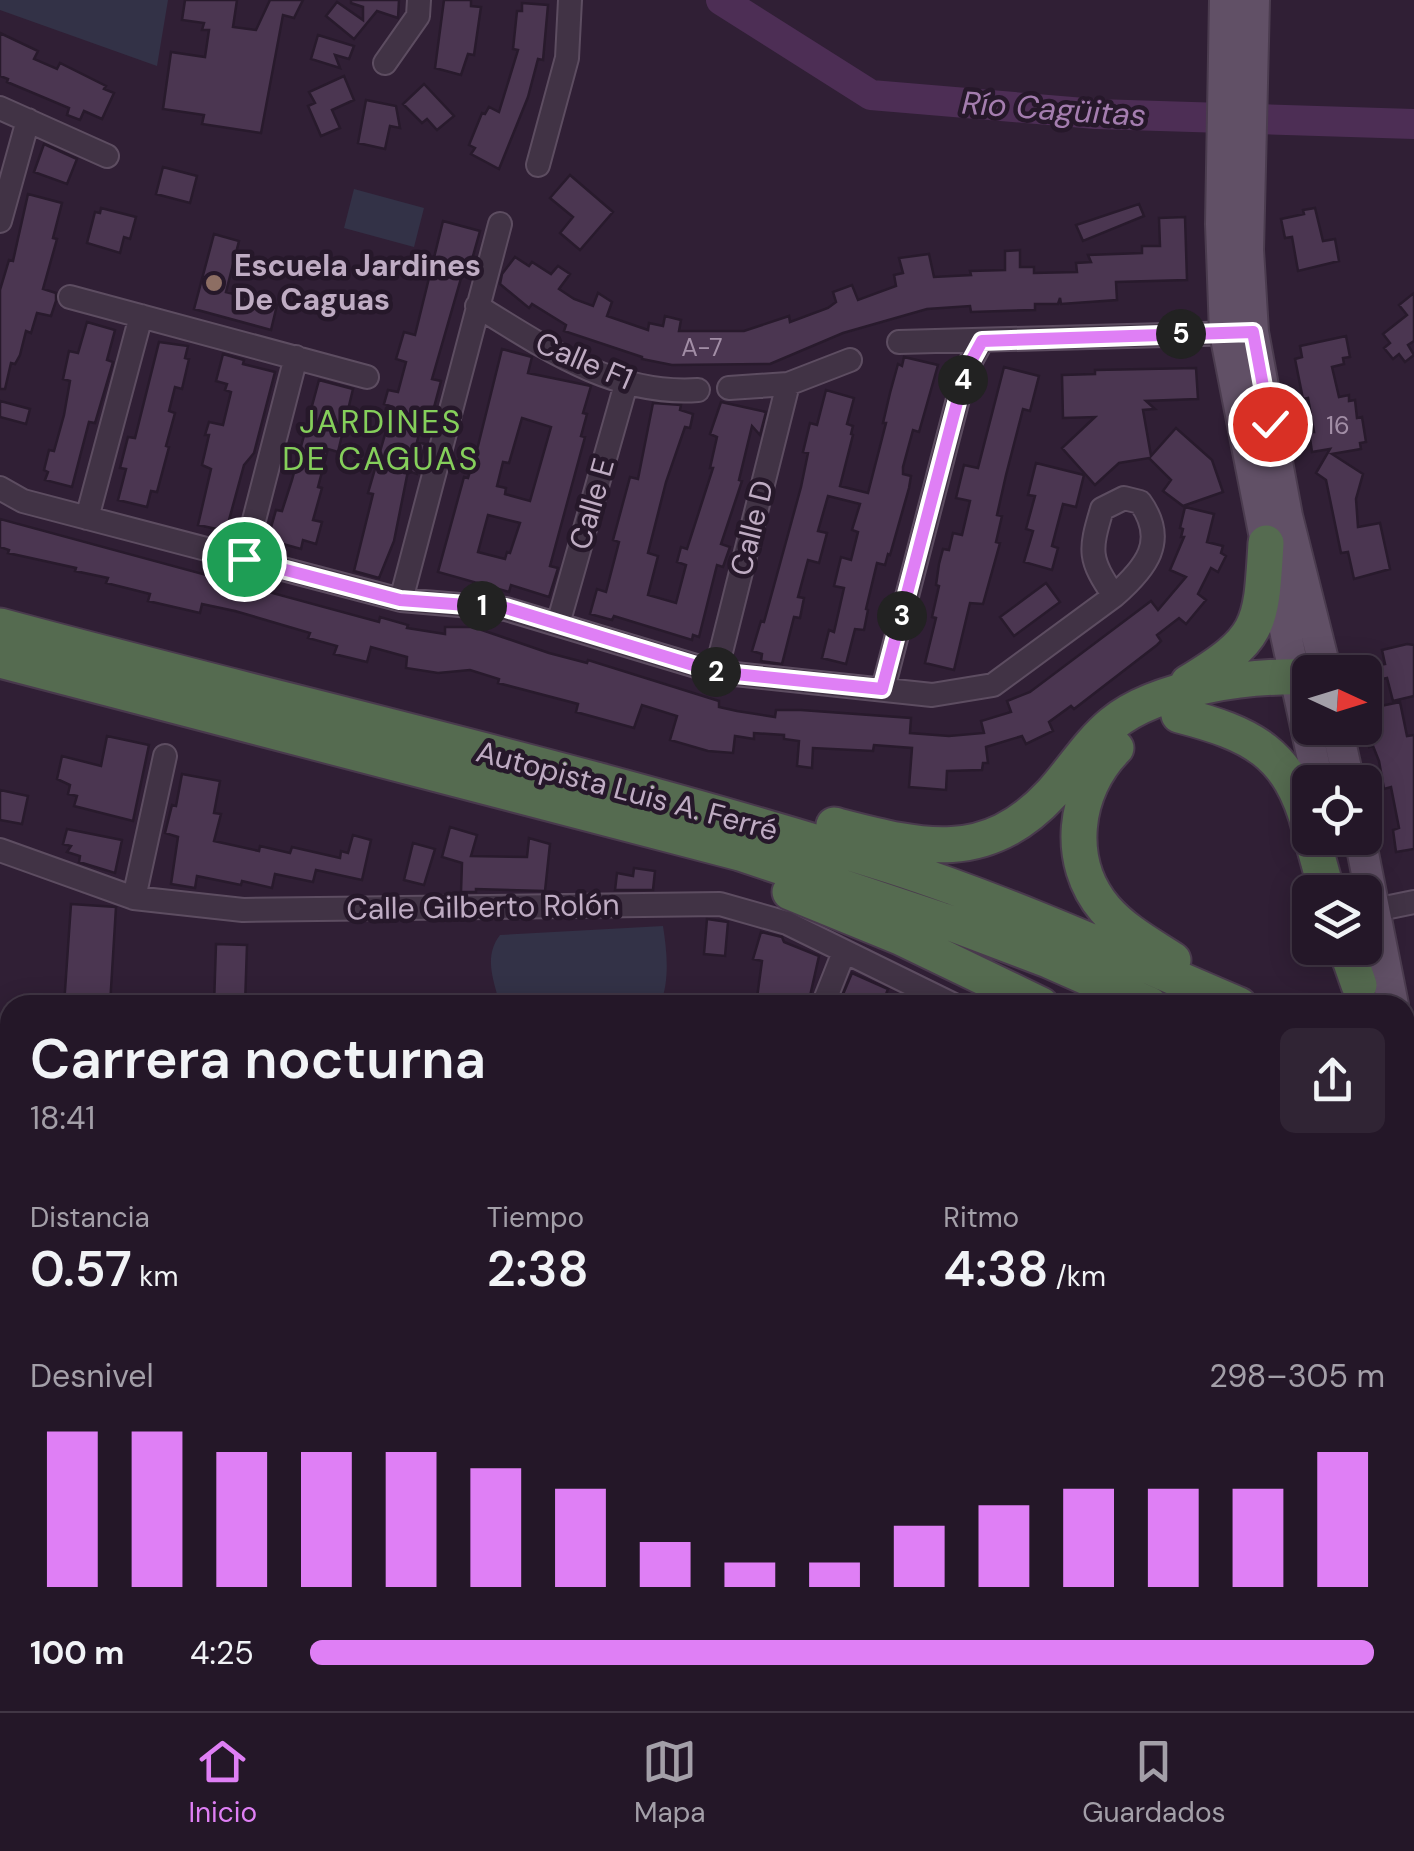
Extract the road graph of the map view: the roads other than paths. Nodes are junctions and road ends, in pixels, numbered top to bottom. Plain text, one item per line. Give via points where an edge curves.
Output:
1 (419, 0) edge
2 (570, 0) edge
3 (1239, 6) edge
4 (385, 62) dead end
5 (0, 108) edge
6 (28, 120) junction
7 (107, 156) dead end
8 (538, 165) dead end
9 (0, 221) edge
10 (500, 224) dead end
11 (70, 297) dead end
12 (477, 306) junction
13 (140, 316) junction
14 (1239, 333) junction
15 (982, 341) junction
16 (899, 342) dead end
17 (296, 358) junction
18 (850, 360) dead end
19 (367, 377) dead end
20 (626, 384) junction
21 (788, 384) junction
22 (730, 388) dead end
23 (698, 390) dead end
24 (0, 488) edge
25 (87, 518) junction
26 (1266, 543) junction
27 (244, 559) junction
28 (1114, 596) dead end
29 (400, 600) junction
30 (558, 624) junction
31 (0, 626) edge
32 (1300, 655) edge
33 (1305, 655) edge
34 (0, 660) edge
35 (716, 672) junction
36 (882, 689) junction
37 (1292, 690) edge
38 (1172, 706) junction
39 (165, 756) dead end
40 (1292, 784) edge
41 (666, 798) junction
42 (593, 817) junction
43 (0, 850) edge
44 (134, 898) junction
45 (1414, 902) edge
46 (1382, 909) edge
47 (1382, 945) edge
48 (844, 952) junction
49 (1353, 965) edge
50 (828, 995) edge
51 (933, 995) edge
52 (1021, 995) edge
53 (1127, 995) edge
54 (1216, 995) edge
55 (1221, 995) edge
56 (1361, 995) edge
57 (1392, 995) edge

1 - 4 street via 418,16
2 - 8 street via 567,58
3 - 14 main road
5 - 6 street
6 - 7 street
6 - 9 street
10 - 12 street
11 - 13 street
12 - 20 street, Calle F1 via 561,358
12 - 29 street
13 - 17 street
13 - 25 street
14 - 15 street
14 - 26 main road
14 - 33 main road via 1288,516
15 - 16 street
15 - 36 street via 965,372
17 - 19 street
17 - 27 street
18 - 21 street
20 - 23 street, Calle F1
20 - 30 street, Calle E
21 - 22 street
21 - 35 street, Calle D
24 - 25 street via 22,501
25 - 27 street
26 - 32 main road
26 - 38 highway via 1258,624 1240,649
27 - 29 street
28 - 36 street via 993,686 932,696
29 - 30 street via 506,608
30 - 35 street
31 - 41 highway, Autopista Luis A. Ferré
34 - 42 highway, Autopista Luis A. Ferré
35 - 36 street
37 - 38 highway
38 - 40 highway via 1249,738 1278,760
38 - 41 highway via 1142,706 1112,724 1023,821 960,845 900,842 741,802
38 - 55 highway via 1107,756 1083,802 1079,849 1106,910
39 - 44 street
41 - 54 highway, Autopista Luis A. Ferré via 892,866
42 - 52 highway via 858,918
42 - 53 highway, Autopista Luis A. Ferré via 862,892
43 - 44 street, Calle Gilberto Rolón
44 - 48 street, Calle Gilberto Rolón via 243,910 720,904 787,923
45 - 46 street
47 - 57 main road
48 - 50 street
48 - 51 street, Calle Gilberto Rolón
49 - 56 highway

